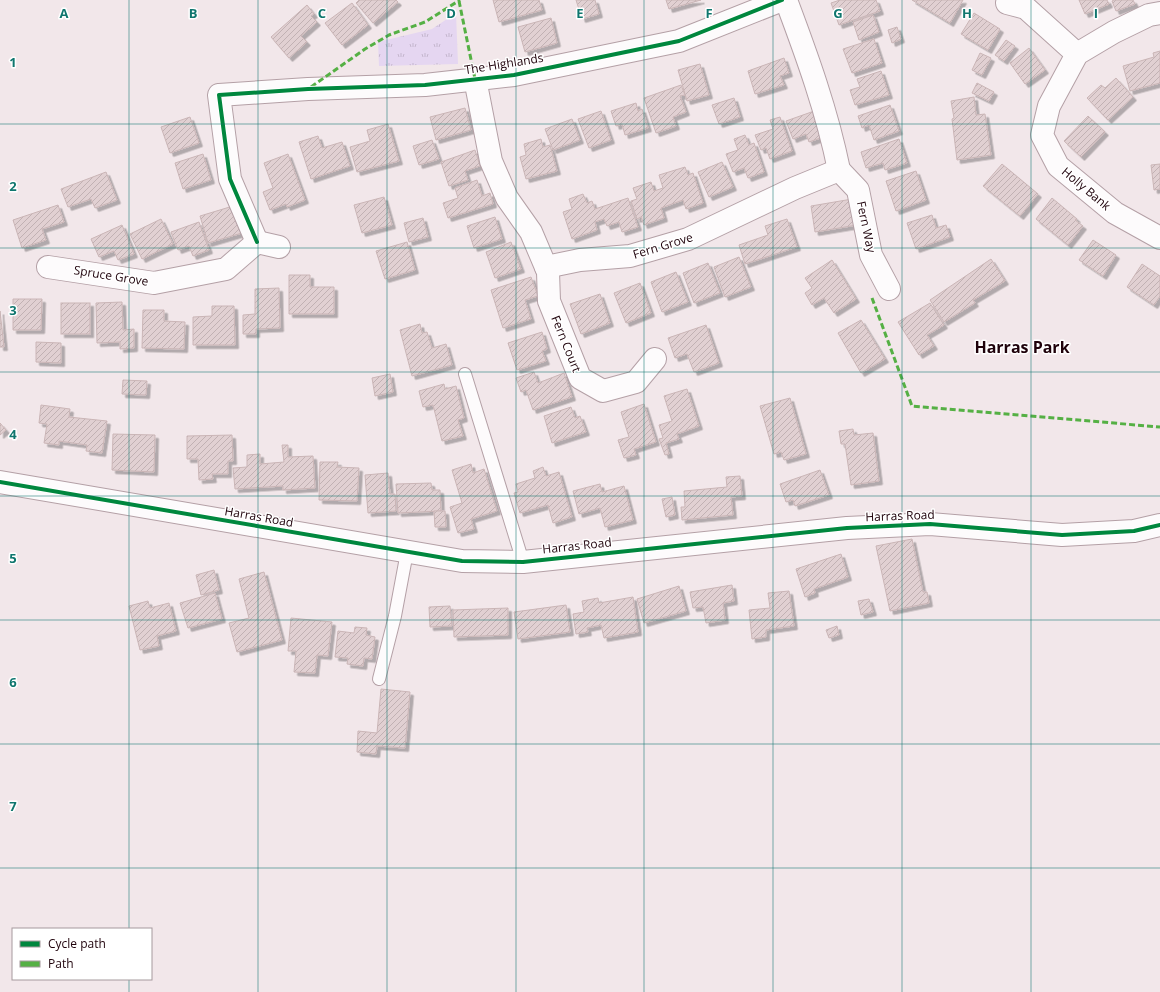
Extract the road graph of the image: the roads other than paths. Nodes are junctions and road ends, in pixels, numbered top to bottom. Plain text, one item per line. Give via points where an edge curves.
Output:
1 (782, 0) edge
2 (786, 0) edge
3 (1023, 4) edge
4 (1160, 13) edge
5 (1077, 54) junction
6 (475, 79) junction
7 (839, 170) junction
8 (1160, 238) edge
9 (257, 242) junction
10 (278, 247) dead end
11 (48, 267) dead end
12 (546, 267) junction
13 (887, 290) dead end
14 (655, 359) dead end
15 (466, 374) dead end
16 (0, 482) edge
17 (1160, 525) edge
18 (407, 552) junction
19 (523, 562) junction
20 (379, 679) dead end

1 - 6 street, The Highlands via 679,41 514,75
2 - 7 street via 816,81 831,131
3 - 5 street
4 - 5 street via 1149,15 1114,32
5 - 8 street, Holly Bank via 1049,106 1042,135 1058,166 1115,213
6 - 9 street, The Highlands via 425,85 219,95 230,179
6 - 12 street via 491,160 507,198 531,232
7 - 12 street, Fern Grove via 688,239 630,256 580,260
7 - 13 street, Fern Way via 858,190 871,255
9 - 10 street
9 - 11 street, Spruce Grove via 226,270 154,283
12 - 14 street, Fern Court via 549,301 580,378 603,392 636,382
15 - 19 lane
16 - 18 street, Harras Road
17 - 19 street, Harras Road via 1134,531 1062,535 930,524 847,528
18 - 19 street, Harras Road via 462,561
18 - 20 lane via 395,616

